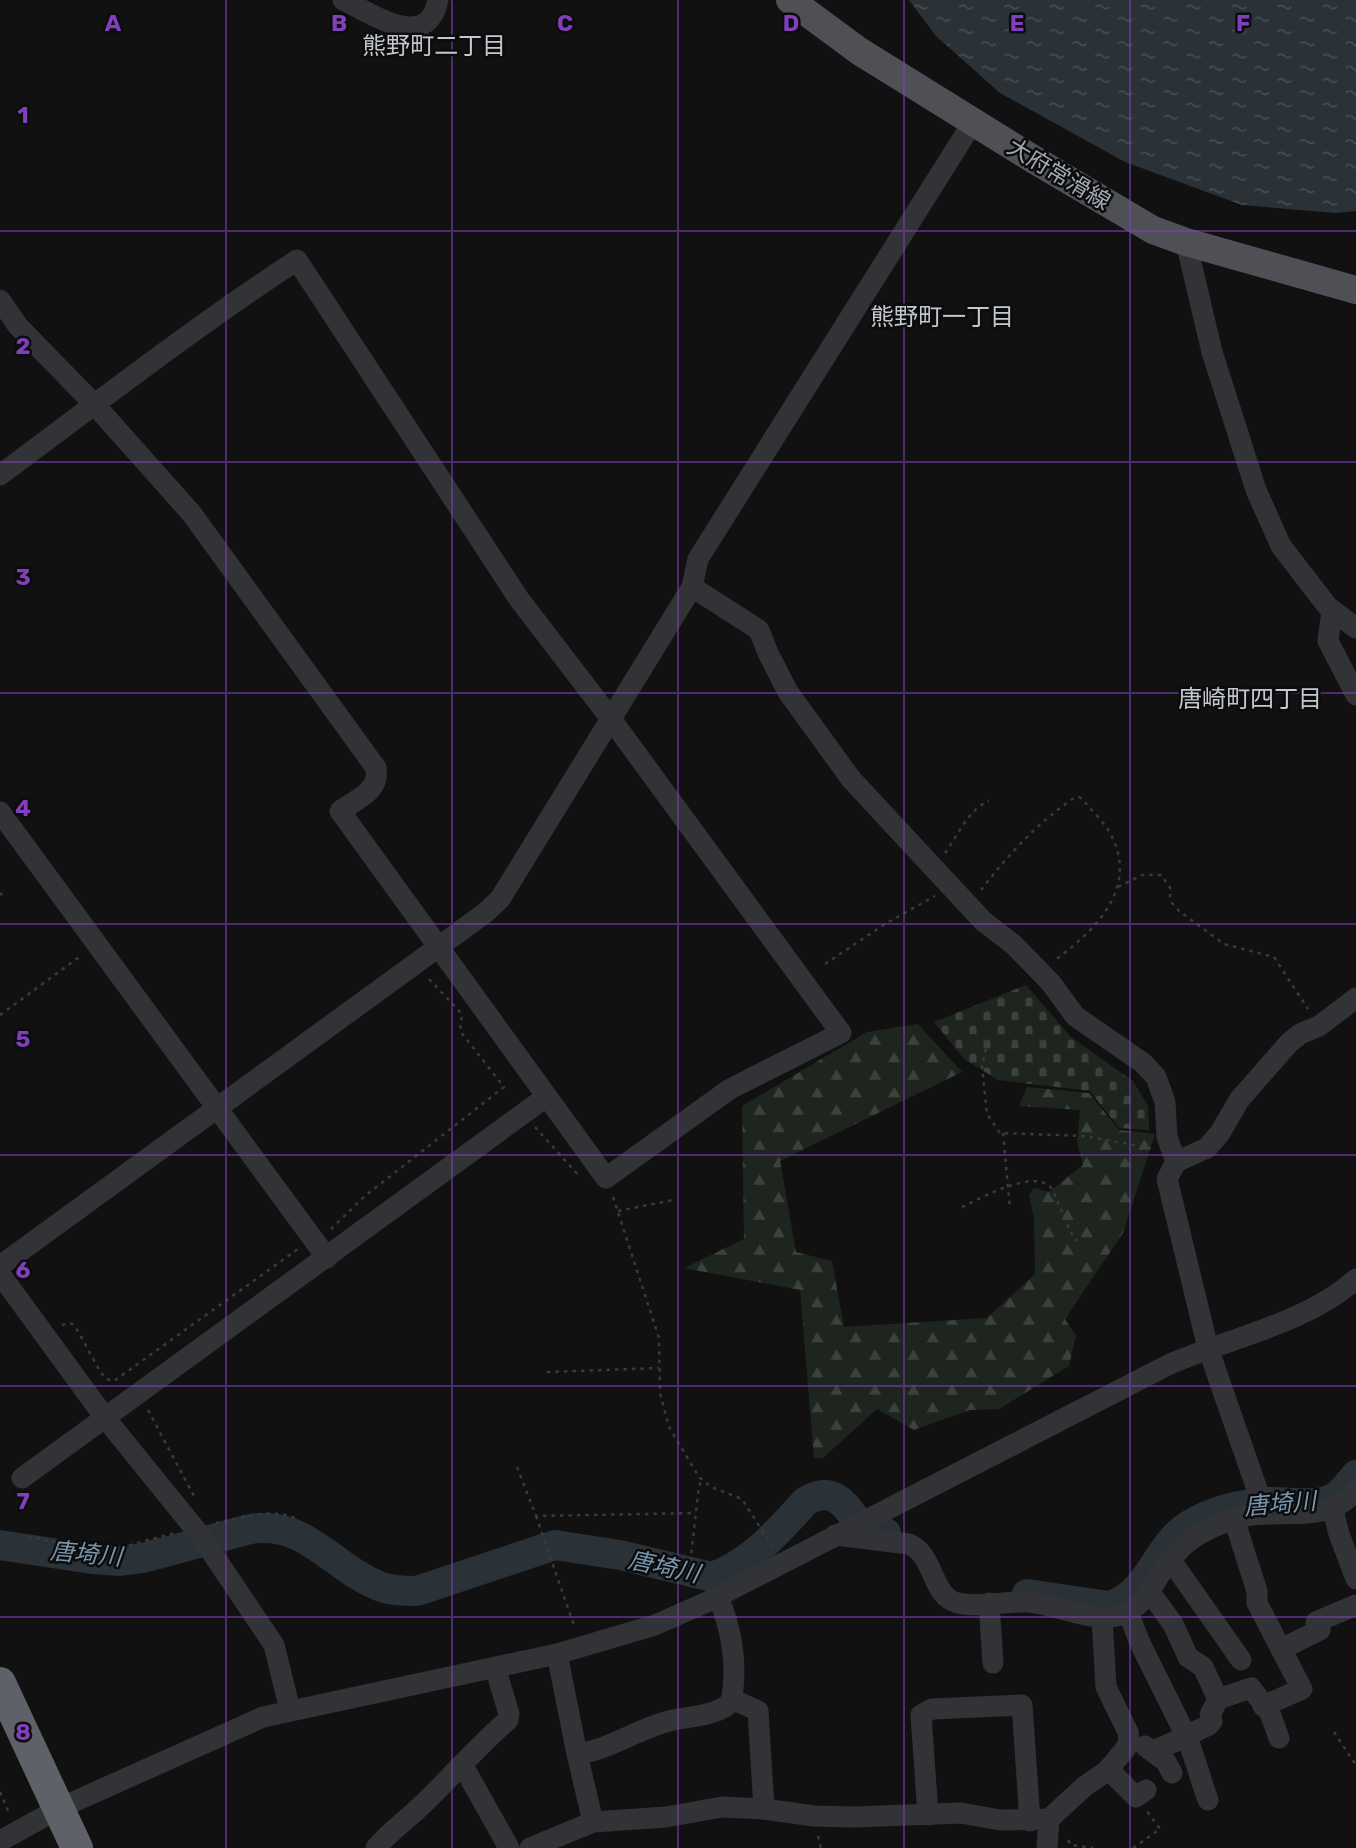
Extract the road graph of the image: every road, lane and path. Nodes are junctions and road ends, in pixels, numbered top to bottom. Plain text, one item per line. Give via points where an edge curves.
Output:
1 (344, 0) edge
2 (438, 0) edge
3 (790, 0) edge
4 (972, 122) junction
5 (1186, 242) junction
6 (1356, 290) edge
7 (0, 300) edge
8 (95, 405) junction
9 (0, 475) edge
10 (692, 587) junction
11 (1332, 611) junction
12 (1356, 628) edge
13 (1356, 695) edge
14 (611, 719) junction
15 (989, 801) dead end
16 (0, 812) edge
17 (933, 867) junction
18 (950, 886) junction
19 (1118, 887) junction
20 (969, 906) junction
21 (98, 944) junction
22 (438, 947) junction
23 (414, 963) junction
24 (825, 964) dead end
25 (1051, 983) junction
26 (1356, 998) edge
27 (0, 1015) edge
28 (1319, 1026) junction
29 (986, 1049) dead end
30 (546, 1097) junction
31 (218, 1108) junction
32 (523, 1115) junction
33 (1003, 1133) junction
34 (1137, 1146) dead end
35 (1176, 1162) junction
36 (606, 1178) junction
37 (1008, 1186) junction
38 (673, 1200) dead end
39 (962, 1207) dead end
40 (1010, 1209) dead end
41 (617, 1212) junction
42 (1077, 1241) dead end
43 (318, 1247) junction
44 (0, 1266) edge
45 (0, 1274) edge
46 (1352, 1292) edge
47 (44, 1335) junction
48 (1208, 1348) junction
49 (659, 1368) junction
50 (547, 1372) dead end
51 (139, 1395) junction
52 (106, 1419) junction
53 (517, 1468) dead end
54 (22, 1479) dead end
55 (702, 1479) junction
56 (1356, 1490) edge
57 (199, 1504) dead end
58 (1333, 1509) junction
59 (1265, 1512) junction
60 (696, 1513) junction
61 (536, 1516) junction
62 (295, 1518) dead end
63 (1234, 1519) junction
64 (836, 1535) junction
65 (27, 1537) dead end
66 (200, 1538) junction
67 (1170, 1559) junction
68 (782, 1563) junction
69 (1356, 1579) edge
70 (1149, 1591) junction
71 (713, 1599) junction
72 (989, 1603) junction
73 (1356, 1605) edge
74 (1128, 1612) junction
75 (1102, 1617) junction
76 (582, 1646) junction
77 (1281, 1649) junction
78 (557, 1654) junction
79 (1241, 1660) dead end
80 (993, 1663) dead end
81 (495, 1667) junction
82 (0, 1683) edge
83 (732, 1699) junction
84 (1217, 1699) junction
85 (1263, 1706) junction
86 (290, 1710) junction
87 (1334, 1732) dead end
88 (1186, 1736) junction
89 (1279, 1738) dead end
90 (1129, 1741) junction
91 (1152, 1751) junction
92 (577, 1754) junction
93 (462, 1764) junction
94 (1356, 1765) edge
95 (1108, 1769) junction
96 (1172, 1773) dead end
97 (0, 1792) edge
98 (1141, 1794) joint
99 (1208, 1800) dead end
100 (60, 1808) junction
101 (764, 1809) junction
102 (928, 1815) junction
103 (1043, 1821) junction
104 (593, 1822) junction
105 (9, 1836) edge
106 (77, 1848) edge
107 (376, 1848) edge
108 (509, 1848) edge
109 (530, 1848) edge
110 (1047, 1848) edge
111 (1093, 1848) edge
112 (1133, 1848) edge

1 - 2 street via 408,29 431,20
3 - 4 main road, 大府常滑線 via 859,51
4 - 5 main road, 大府常滑線 via 1153,230
4 - 10 street via 698,559
5 - 6 main road, 大府常滑線
5 - 11 street via 1212,352 1256,490 1281,545
7 - 8 street via 18,326
8 - 9 street
8 - 14 street via 297,260 519,599
8 - 22 street via 191,514 376,768 374,787 341,811
10 - 14 street
10 - 17 street via 759,630 788,692 822,741
11 - 12 street
11 - 13 street via 1328,641
14 - 22 street via 500,899
14 - 36 street via 841,1033 730,1089
15 - 17 path via 964,822
16 - 21 street
17 - 18 street
18 - 20 street
18 - 24 path
19 - 20 path via 1121,879 1113,838 1079,797 1031,831
19 - 25 path via 1093,928 1050,966
19 - 28 path via 1142,875 1161,875 1171,889 1172,903 1208,934 1224,944 1274,957
20 - 25 street
21 - 27 path
21 - 31 street
22 - 23 street
22 - 30 street
23 - 31 street
23 - 43 path via 462,1014 460,1031 504,1087 365,1196
25 - 35 street via 1075,1016 1156,1077
26 - 28 street
28 - 35 street via 1289,1043 1239,1100 1207,1148
29 - 33 path via 982,1066 987,1114
30 - 32 street
30 - 36 street
31 - 43 street
31 - 44 street
32 - 36 path via 584,1181
32 - 43 street
33 - 34 path via 1084,1136
33 - 37 path
35 - 48 street via 1167,1179
36 - 41 path
37 - 39 path
37 - 40 path
37 - 42 path via 1034,1181 1048,1184
38 - 41 path
41 - 49 path via 659,1338
43 - 47 path via 114,1381 106,1380 71,1323
43 - 51 street
45 - 47 street
46 - 48 street
47 - 52 street
48 - 59 street
48 - 64 street
49 - 50 path
49 - 55 path via 668,1427
51 - 52 street
51 - 57 path
52 - 54 street
52 - 66 street
53 - 61 path
55 - 60 path
55 - 68 path via 742,1499
56 - 58 street
58 - 59 street
58 - 69 street
59 - 63 street
60 - 61 path
60 - 71 path via 690,1565
61 - 76 path
62 - 66 path via 284,1513 260,1514
63 - 67 street via 1203,1531
63 - 77 street via 1257,1603
64 - 68 street
64 - 72 street via 917,1547 949,1600
65 - 66 path via 120,1548
66 - 86 street via 274,1645
67 - 70 street
67 - 79 street
68 - 71 street
70 - 74 street
70 - 84 street via 1173,1624 1188,1657 1203,1667
71 - 76 street via 655,1625
71 - 83 street via 726,1616 733,1647
72 - 75 street via 1029,1602
72 - 80 street
73 - 77 street via 1317,1622 1320,1630
74 - 75 street
74 - 88 street
75 - 90 street via 1106,1687
76 - 78 street
77 - 85 street via 1302,1689
78 - 81 street
78 - 92 street
81 - 86 street
81 - 93 street via 508,1720
82 - 100 highway
83 - 92 street via 717,1711 669,1721
83 - 101 street via 758,1712
84 - 85 street via 1251,1688
84 - 88 street via 1209,1725
85 - 89 street
86 - 100 street via 235,1728
87 - 94 path
88 - 91 street
88 - 99 street
90 - 91 street
90 - 95 street
91 - 96 street
92 - 104 street
93 - 107 street
93 - 108 street
95 - 98 street
95 - 103 street
97 - 105 path
98 - 112 path via 1160,1829
100 - 105 street
100 - 106 highway
101 - 102 street via 827,1816
101 - 104 street via 722,1807
102 - 103 street via 961,1813
102 - 103 street via 921,1715 932,1709 1022,1705
103 - 110 street
103 - 111 path via 1053,1823 1071,1845
104 - 109 street

